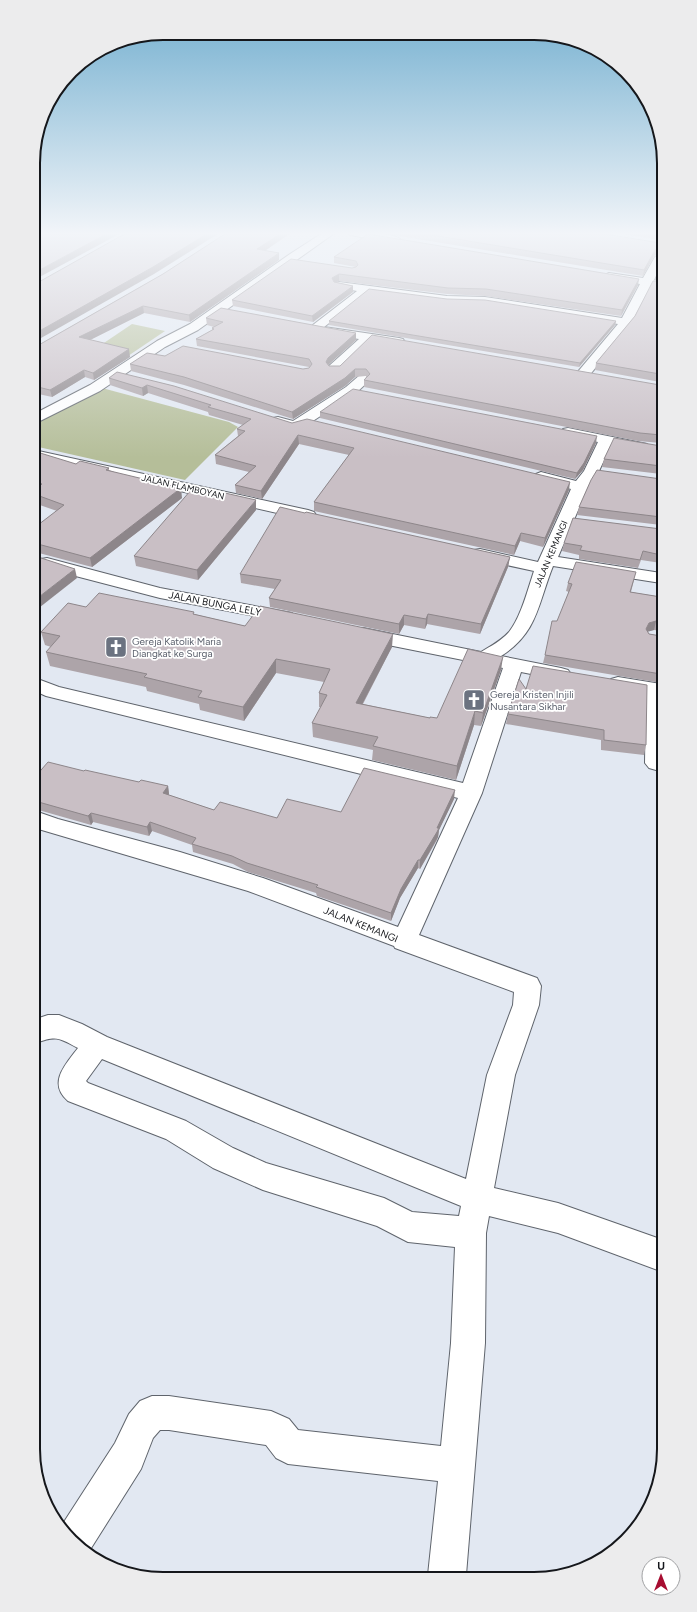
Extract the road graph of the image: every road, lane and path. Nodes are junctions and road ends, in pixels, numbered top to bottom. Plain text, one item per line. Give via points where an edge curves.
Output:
1 (222, 307) edge
2 (342, 307) edge
3 (531, 307) edge
4 (634, 307) edge
5 (219, 309) junction
6 (234, 312) edge
7 (626, 322) junction
8 (300, 325) edge
9 (315, 328) junction
10 (369, 337) junction
11 (162, 344) junction
12 (413, 344) edge
13 (183, 348) edge
14 (569, 372) edge
15 (117, 374) junction
16 (583, 374) junction
17 (133, 377) edge
18 (599, 377) edge
19 (351, 390) junction
20 (366, 393) edge
21 (40, 417) edge
22 (268, 418) edge
23 (305, 420) junction
24 (320, 423) edge
25 (554, 429) edge
26 (607, 439) junction
27 (653, 448) edge
28 (40, 455) edge
29 (526, 474) edge
30 (580, 487) junction
31 (322, 518) edge
32 (468, 551) edge
33 (40, 560) edge
34 (546, 564) junction
35 (657, 578) edge
36 (304, 621) edge
37 (343, 629) edge
38 (485, 658) junction
39 (514, 665) junction
40 (579, 677) edge
41 (602, 681) edge
42 (40, 686) edge
43 (657, 690) edge
44 (657, 739) edge
45 (656, 763) dead end
46 (471, 793) junction
47 (40, 821) edge
48 (404, 941) junction
49 (40, 1029) edge
50 (97, 1045) junction
51 (478, 1199) junction
52 (471, 1233) junction
53 (657, 1254) edge
54 (457, 1466) junction
55 (77, 1536) edge
56 (447, 1572) edge

1 - 5 street
2 - 9 street
3 - 7 street
4 - 7 street
5 - 6 street
5 - 11 street via 194,327
7 - 16 street
8 - 9 street
9 - 10 street
10 - 12 street
10 - 19 street via 334,369 365,378
11 - 13 street
11 - 15 street
14 - 16 street
15 - 17 street
15 - 21 street
16 - 18 street
19 - 20 street
19 - 23 street
22 - 23 street via 293,426
23 - 24 street
25 - 26 street
26 - 27 street
26 - 30 street, JALAN KEMANGI via 599,472
28 - 31 street, JALAN FLAMBOYAN
29 - 30 street
30 - 34 street, JALAN KEMANGI via 573,521
32 - 34 street
33 - 36 street, JALAN BUNGA LELY via 97,578 160,593
34 - 35 street
34 - 38 street, JALAN KEMANGI via 525,621 516,635
37 - 38 street
38 - 39 street
39 - 40 street
39 - 46 street, JALAN KEMANGI
41 - 43 street
42 - 46 street via 56,693
44 - 45 street
46 - 48 street, JALAN KEMANGI
47 - 48 street, JALAN KEMANGI via 255,884
48 - 51 street via 528,986 526,1005 501,1075
49 - 50 street via 57,1026
50 - 51 street
50 - 52 street via 72,1076 74,1089 78,1092 176,1130 223,1158 263,1176 384,1213 408,1227
51 - 52 street
51 - 53 street via 558,1218
52 - 54 street via 468,1343
54 - 55 street via 288,1446 284,1436 276,1429 169,1413 152,1414 141,1426 128,1456
54 - 56 street

